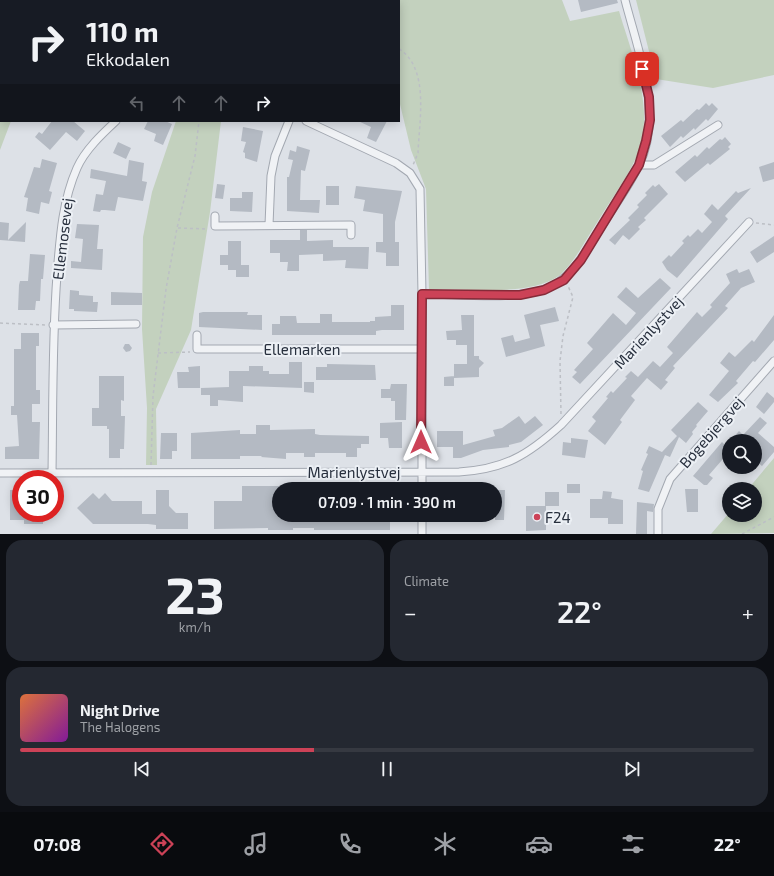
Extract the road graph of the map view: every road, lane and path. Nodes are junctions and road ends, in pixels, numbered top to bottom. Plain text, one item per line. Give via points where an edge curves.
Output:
1 (626, 0) edge
2 (400, 50) edge
3 (115, 122) edge
4 (199, 122) edge
5 (289, 122) edge
6 (308, 122) edge
7 (718, 125) dead end
8 (639, 165) junction
9 (410, 173) junction
10 (215, 216) dead end
11 (749, 222) joint
12 (269, 225) junction
13 (774, 225) edge
14 (215, 226) junction
15 (177, 228) junction
16 (351, 235) dead end
17 (564, 280) junction
18 (422, 294) junction
19 (0, 323) edge
20 (136, 324) dead end
21 (53, 325) junction
22 (198, 335) dead end
23 (198, 349) junction
24 (422, 350) junction
25 (158, 354) junction
26 (774, 361) edge
27 (561, 425) junction
28 (52, 470) edge
29 (151, 472) junction
30 (421, 472) junction
31 (0, 473) edge
32 (12, 473) edge
33 (64, 473) edge
34 (422, 482) edge
35 (774, 517) edge
36 (422, 522) edge
37 (422, 534) edge
38 (658, 534) edge
39 (742, 534) edge

1 - 8 street via 649,97 650,120
2 - 9 path via 414,64 419,78 418,154
3 - 21 street, Ellemosevej via 100,135 78,166 66,197 60,234
4 - 15 path via 195,156
5 - 12 street via 275,156 271,176
6 - 9 street
7 - 8 street via 654,165
8 - 17 street via 581,260
9 - 18 street via 421,196
10 - 14 street
11 - 13 path
11 - 27 street, Marienlystvej
12 - 14 street
12 - 16 street via 351,225
14 - 15 path via 208,229
15 - 25 path
17 - 18 street via 544,290 520,295
17 - 27 path via 573,297 560,361
18 - 24 street
19 - 21 path
20 - 21 street
21 - 28 street, Ellemosevej
22 - 23 street
23 - 24 street, Ellemarken
23 - 25 path via 187,354
24 - 30 street
25 - 29 path via 153,396
26 - 38 street, Bøgebjergvej via 670,479 658,510
27 - 30 street, Marienlystvej via 537,448 505,464 475,471
29 - 30 street, Marienlystvej
29 - 33 street, Marienlystvej
30 - 34 street
31 - 32 street, Marienlystvej
35 - 39 path
36 - 37 street

